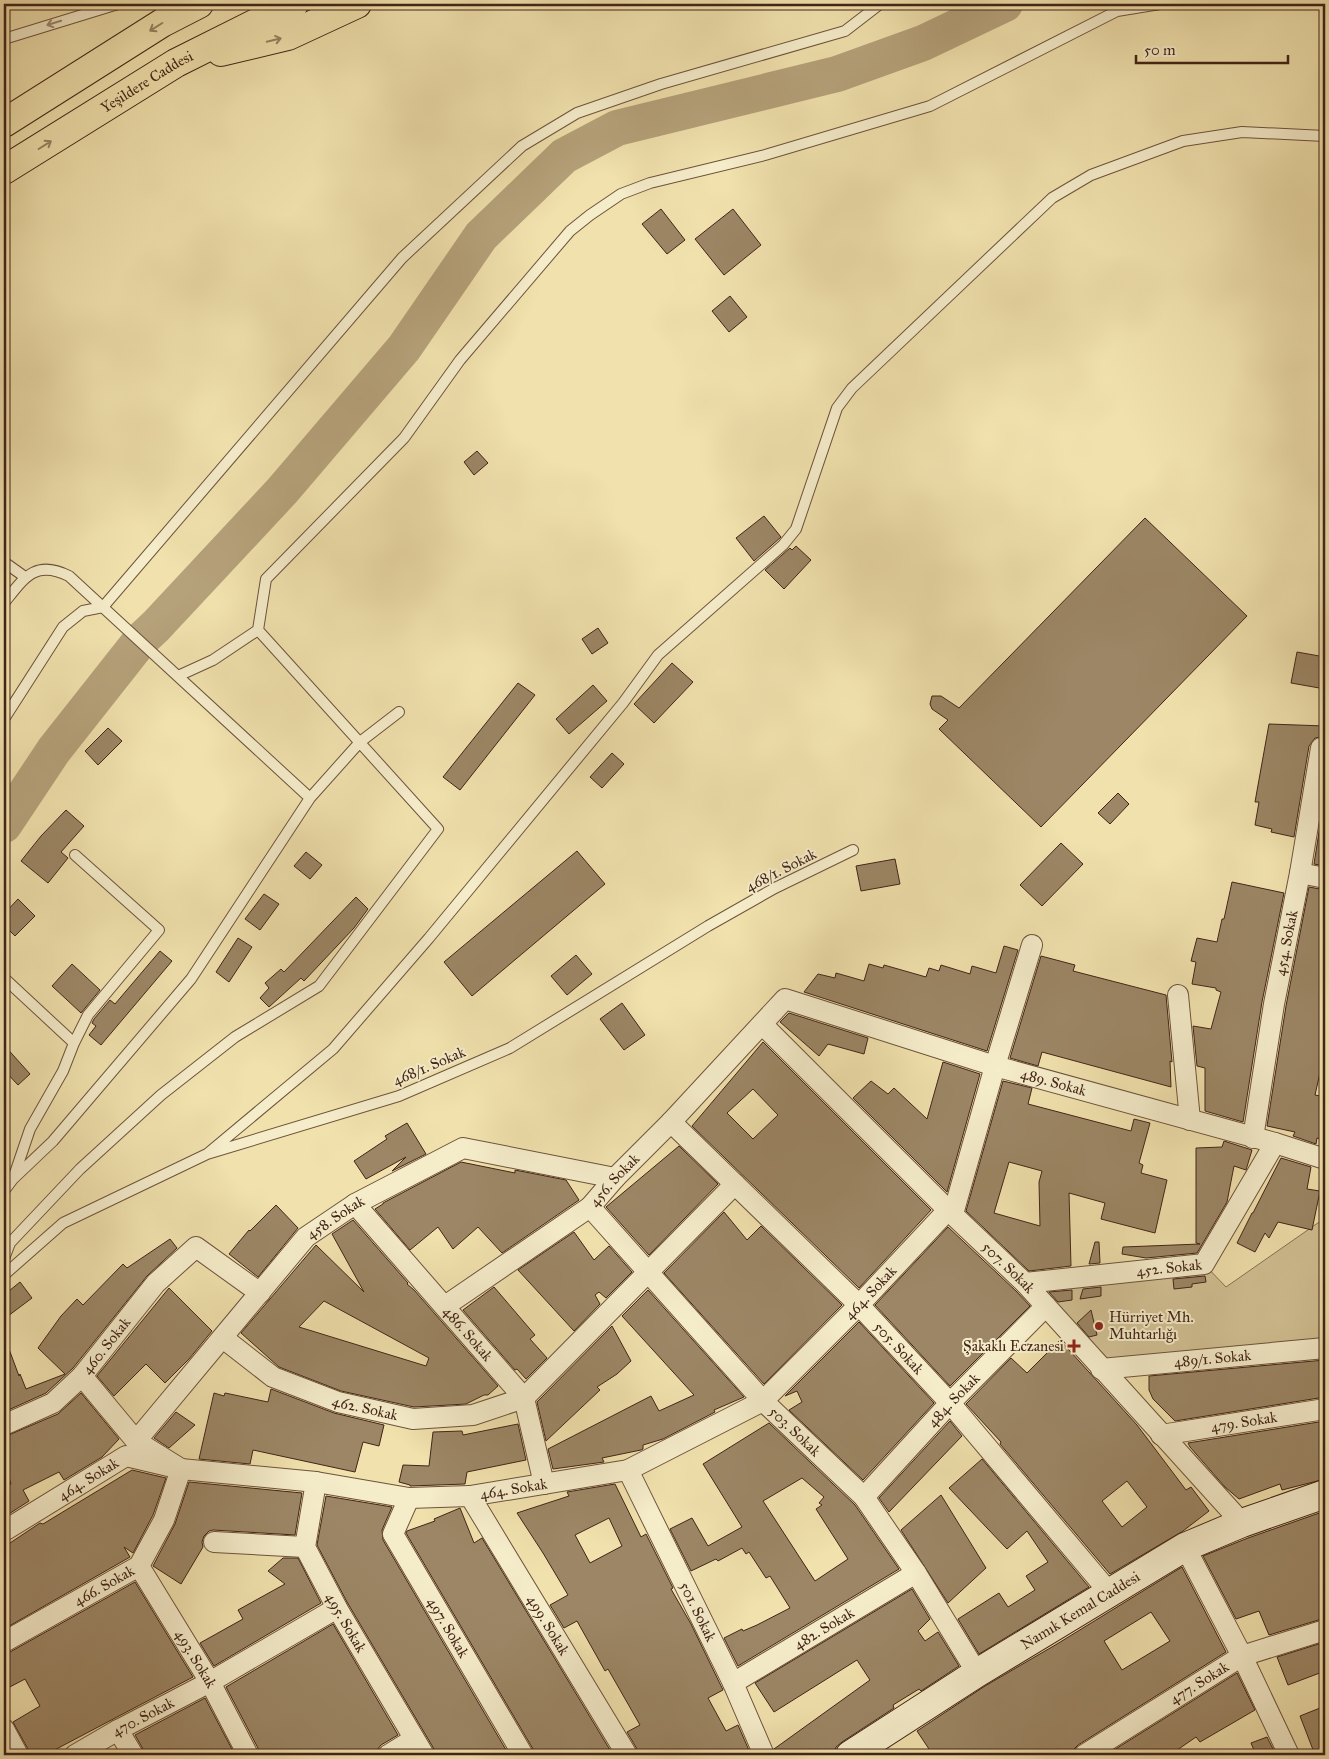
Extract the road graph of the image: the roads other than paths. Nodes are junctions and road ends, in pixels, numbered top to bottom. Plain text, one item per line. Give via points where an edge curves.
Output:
1 (118, 4) edge
2 (158, 4) edge
3 (199, 4) edge
4 (294, 4) edge
5 (357, 4) edge
6 (880, 4) edge
7 (1160, 4) edge
8 (4, 39) edge
9 (176, 63) junction
10 (4, 118) edge
11 (4, 123) edge
12 (1325, 136) edge
13 (4, 170) edge
14 (4, 562) edge
15 (25, 577) junction
16 (4, 603) edge
17 (103, 607) junction
18 (258, 630) junction
19 (178, 676) junction
20 (399, 712) dead end
21 (4, 719) edge
22 (360, 742) junction
23 (1323, 748) edge
24 (310, 798) junction
25 (854, 850) dead end
26 (74, 855) dead end
27 (1300, 873) junction
28 (1325, 878) edge
29 (1032, 945) dead end
30 (4, 978) edge
31 (1178, 995) dead end
32 (785, 999) joint
33 (763, 1025) junction
34 (74, 1044) junction
35 (995, 1066) junction
36 (1190, 1120) junction
37 (671, 1122) junction
38 (1254, 1138) junction
39 (1275, 1144) junction
40 (207, 1154) junction
41 (1325, 1159) edge
42 (615, 1178) junction
43 (13, 1180) junction
44 (735, 1184) junction
45 (4, 1191) edge
46 (355, 1204) junction
47 (590, 1207) junction
48 (950, 1212) junction
49 (4, 1259) edge
50 (648, 1272) junction
51 (4, 1275) edge
52 (1025, 1284) junction
53 (260, 1293) junction
54 (859, 1305) junction
55 (445, 1306) junction
56 (1046, 1306) junction
57 (223, 1338) junction
58 (1325, 1348) edge
59 (1101, 1369) junction
60 (82, 1376) junction
61 (524, 1398) junction
62 (763, 1401) junction
63 (950, 1403) junction
64 (1325, 1409) edge
65 (4, 1425) edge
66 (1161, 1435) junction
67 (136, 1441) junction
68 (181, 1469) junction
69 (628, 1470) junction
70 (316, 1482) junction
71 (544, 1484) junction
72 (1325, 1494) edge
73 (470, 1496) junction
74 (864, 1497) junction
75 (409, 1498) junction
76 (1242, 1523) junction
77 (4, 1531) edge
78 (214, 1542) dead end
79 (305, 1547) junction
80 (1185, 1547) junction
81 (139, 1566) junction
82 (916, 1573) junction
83 (1109, 1592) junction
84 (337, 1608) junction
85 (1325, 1630) edge
86 (4, 1642) edge
87 (1242, 1656) junction
88 (977, 1673) junction
89 (210, 1682) junction
90 (733, 1683) junction
91 (4, 1729) edge
92 (118, 1730) junction
93 (419, 1747) edge
94 (18, 1755) edge
95 (75, 1755) edge
96 (133, 1755) edge
97 (248, 1755) edge
98 (388, 1755) edge
99 (523, 1755) edge
100 (627, 1755) edge
101 (764, 1755) edge
102 (850, 1755) edge
103 (1084, 1755) edge
104 (1289, 1755) edge

1 -> 8 lane
2 - 10 highway
3 -> 11 highway via 162,23
4 - 9 highway, Yeşildere Caddesi
9 -> 5 highway via 288,36
6 - 17 lane via 845,31 661,84 576,113 522,146 402,258
7 - 18 lane via 1117,12 930,106 765,155 650,183 621,194 590,215 570,231 460,360 404,438 266,579
13 -> 9 highway, Yeşildere Caddesi
12 - 40 lane via 1242,132 1183,141 1091,175 1052,198 852,388 837,408 796,529 783,545 658,655 623,703 334,1049
14 - 15 lane
15 - 16 lane
15 - 17 lane via 45,568 58,571
17 - 19 lane
17 - 21 lane via 83,611 64,626
18 - 19 lane via 213,660
18 - 22 lane
19 - 24 lane
20 - 22 lane
22 - 24 lane
22 - 49 lane via 438,829 320,986 235,1037 161,1095 54,1196 10,1243
23 - 27 street, 454. Sokak
24 - 43 lane via 191,979 53,1142
25 - 40 lane, 468/1. Sokak via 708,926 510,1048 399,1096
26 - 34 lane via 159,930 88,1016
27 - 28 street
27 - 38 street, 454. Sokak via 1274,1004
29 - 35 street
30 - 34 lane
31 - 36 street
32 - 33 street, 456. Sokak
32 - 35 street, 489. Sokak
33 - 37 street, 456. Sokak
33 - 48 street, 507. Sokak
34 - 43 lane via 63,1071 30,1129
35 - 36 street, 489. Sokak
35 - 48 street
36 - 38 street, 489. Sokak
37 - 42 street, 456. Sokak
37 - 44 street, 505. Sokak
38 - 39 street, 489. Sokak
39 - 41 street, 489. Sokak
39 - 52 street, 452. Sokak via 1204,1264
40 - 51 lane, 468/1. Sokak via 63,1223
42 - 46 street, 458. Sokak via 463,1148
42 - 47 street, 456. Sokak
43 - 45 lane
44 - 50 street
44 - 54 street, 505. Sokak
46 - 53 street, 458. Sokak via 306,1237
46 - 55 street, 486. Sokak
47 - 50 street, 503. Sokak
47 - 55 street, 456. Sokak
48 - 52 street, 507. Sokak
48 - 54 street, 464. Sokak
50 - 61 street
50 - 62 street, 503. Sokak
52 - 56 street, 507. Sokak
53 - 57 street, 458. Sokak
53 - 60 street, 460. Sokak via 196,1247 156,1283
54 - 62 street, 464. Sokak
54 - 63 street, 505. Sokak
55 - 61 street, 486. Sokak
56 - 59 street, 507. Sokak
56 - 63 street, 484. Sokak
57 - 61 street, 462. Sokak via 273,1377 338,1402 413,1419 473,1415
57 - 67 street, 458. Sokak
58 - 59 street, 489/1. Sokak
59 - 66 street, 507. Sokak
60 - 65 street, 460. Sokak via 53,1402
60 - 67 street
61 - 71 street, 486. Sokak
62 - 69 street, 464. Sokak
62 - 74 street, 503. Sokak
63 - 74 street, 484. Sokak
63 - 83 street, 505. Sokak
64 - 66 street, 479. Sokak
66 - 76 street, 507. Sokak
67 - 68 street
68 - 70 street, 464. Sokak
68 - 77 street, 464. Sokak via 126,1456
68 - 81 street, 466. Sokak via 164,1520
69 - 71 street, 464. Sokak
69 - 90 street, 501. Sokak
70 - 75 street, 464. Sokak
70 - 79 street
71 - 73 street, 464. Sokak
72 - 76 main road, Namık Kemal Caddesi
73 - 75 street, 464. Sokak
73 - 100 street, 499. Sokak
74 - 82 street, 503. Sokak
75 - 99 street, 497. Sokak via 393,1534
76 - 80 main road, Namık Kemal Caddesi
78 - 79 street
79 - 84 street, 495. Sokak
80 - 83 main road, Namık Kemal Caddesi
80 - 87 street
81 - 86 street, 466. Sokak
81 - 89 street, 493. Sokak
82 - 88 street, 503. Sokak
82 - 90 street, 482. Sokak
83 - 88 main road, Namık Kemal Caddesi
84 - 89 street, 470. Sokak
84 - 93 street, 495. Sokak
85 - 87 street, 477. Sokak
87 - 103 street, 477. Sokak
87 - 104 street
88 - 102 main road, Namık Kemal Caddesi
89 - 92 street, 470. Sokak
89 - 97 street, 493. Sokak
90 - 101 street, 501. Sokak
91 - 94 street
92 - 95 street, 470. Sokak
92 - 96 street
93 - 98 street

